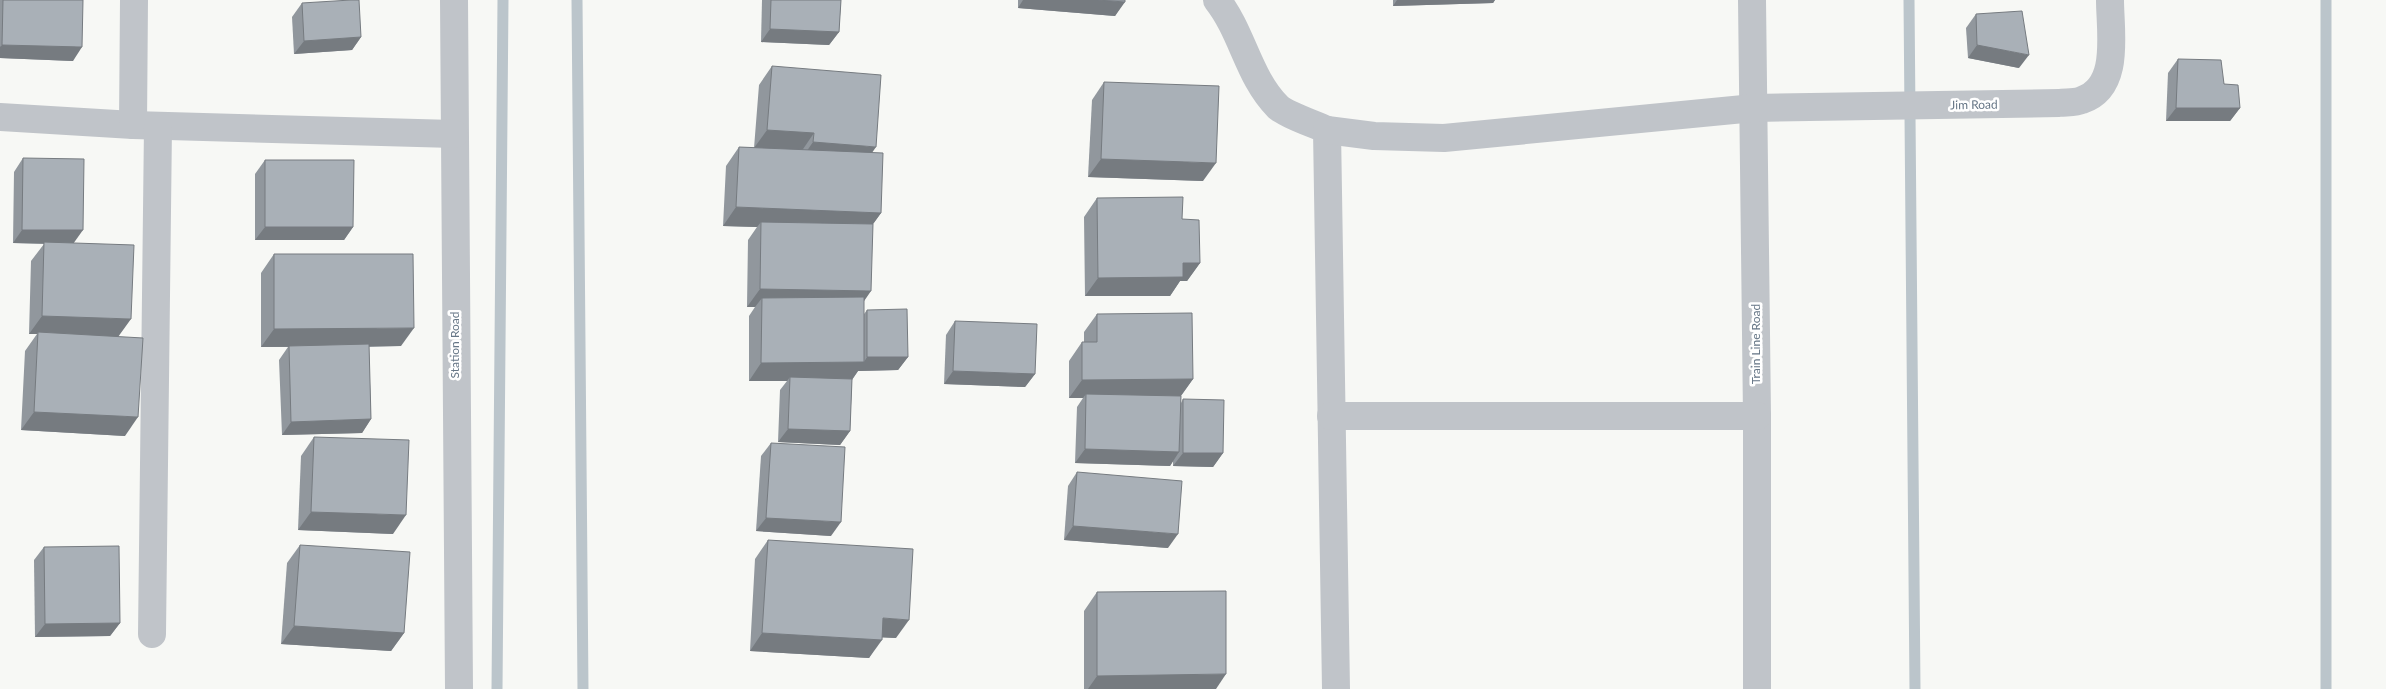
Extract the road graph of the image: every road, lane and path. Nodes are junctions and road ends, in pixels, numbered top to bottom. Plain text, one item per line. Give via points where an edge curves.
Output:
1 (134, 0) edge
2 (454, 0) edge
3 (1217, 0) edge
4 (1752, 0) edge
5 (2110, 0) edge
6 (1754, 108) junction
7 (0, 117) edge
8 (146, 126) junction
9 (1327, 130) junction
10 (454, 134) junction
11 (1331, 416) junction
12 (1757, 416) junction
13 (152, 634) dead end
14 (458, 689) edge
15 (1336, 689) edge
16 (1757, 689) edge

1 - 8 street
2 - 10 street, Station Road
3 - 9 street, Jim Road via 1241,39 1256,78 1279,108
4 - 6 street, Train Line Road
5 - 6 street, Jim Road via 2110,69 2102,86 2082,100
6 - 9 street, Jim Road via 1444,138 1374,136
6 - 12 street, Train Line Road
7 - 8 street
8 - 10 street
8 - 13 street
9 - 11 street
10 - 14 street, Station Road
11 - 12 street
11 - 15 street
12 - 16 street, Train Line Road

